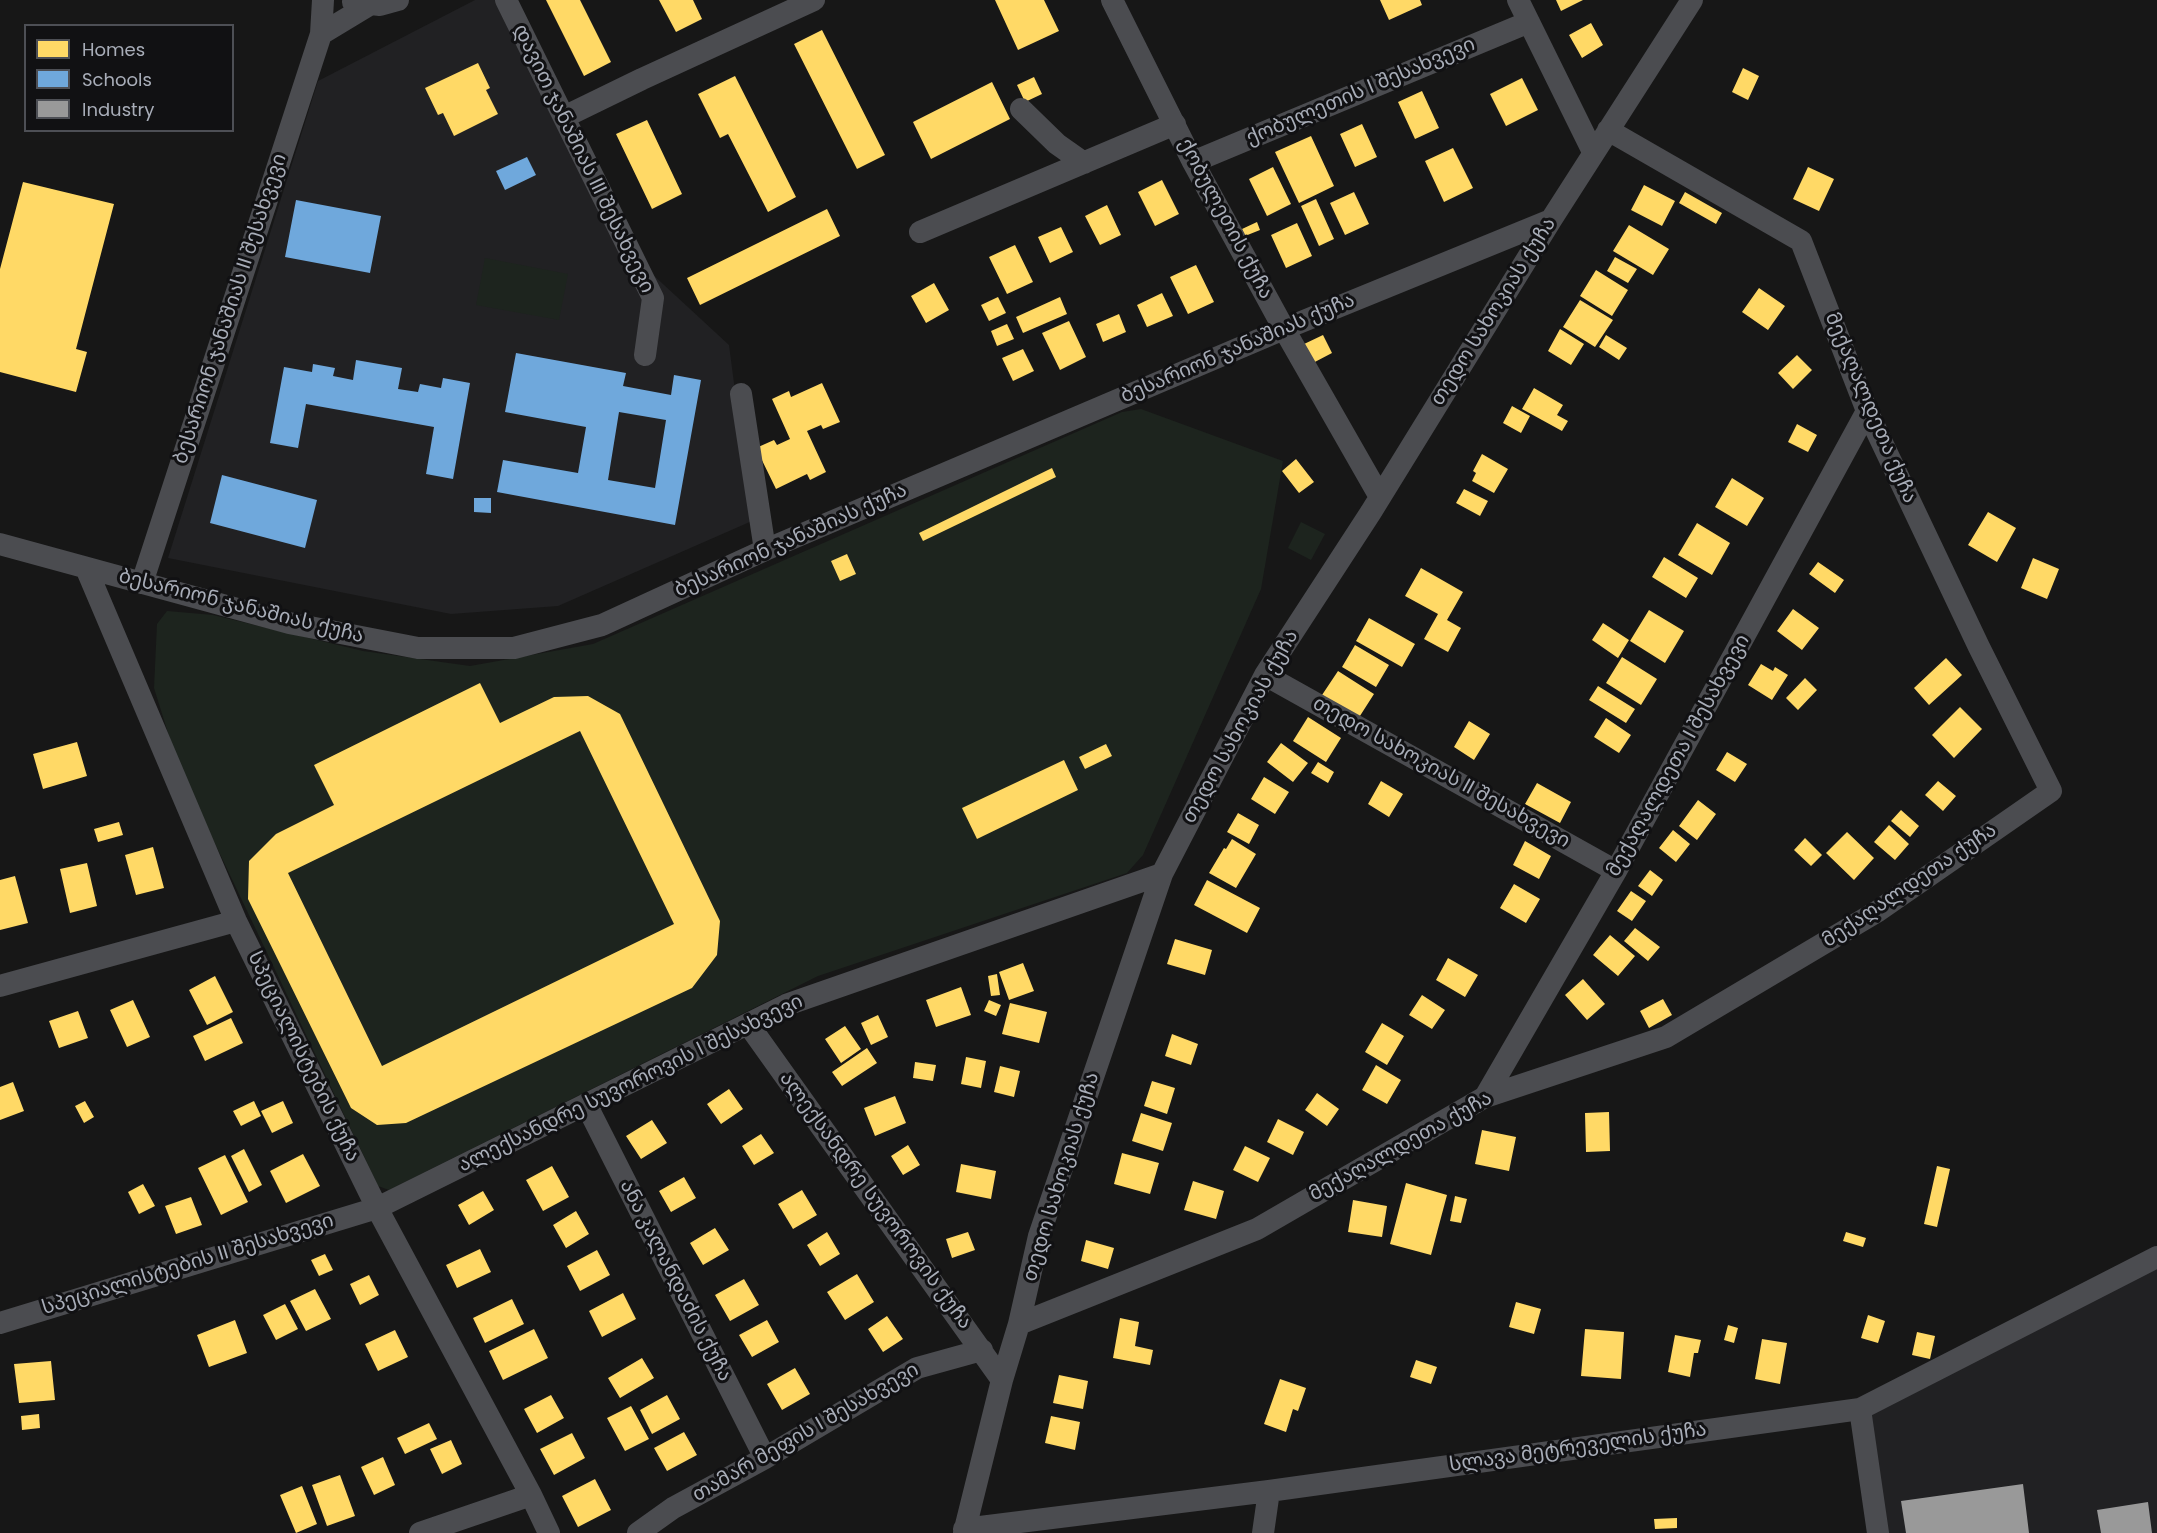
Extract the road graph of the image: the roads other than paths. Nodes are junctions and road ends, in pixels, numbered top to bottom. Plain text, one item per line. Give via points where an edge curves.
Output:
1 (323, 0) edge
2 (398, 0) edge
3 (506, 0) edge
4 (814, 0) edge
5 (1112, 0) edge
6 (1518, 0) edge
7 (1692, 0) edge
8 (359, 2) edge
9 (1529, 22) junction
10 (321, 34) junction
11 (1021, 109) dead end
12 (564, 117) junction
13 (1176, 124) junction
14 (1608, 130) junction
15 (1593, 152) junction
16 (1193, 162) junction
17 (1083, 163) junction
18 (1551, 220) junction
19 (920, 232) dead end
20 (1284, 329) junction
21 (645, 355) dead end
22 (741, 394) dead end
23 (1867, 411) junction
24 (1380, 497) junction
25 (0, 544) edge
26 (765, 550) junction
27 (86, 568) junction
28 (142, 583) junction
29 (1265, 675) junction
30 (1616, 871) junction
31 (1162, 874) junction
32 (236, 921) junction
33 (0, 986) edge
34 (748, 1024) junction
35 (1485, 1097) junction
36 (586, 1104) junction
37 (377, 1208) junction
38 (2157, 1257) edge
39 (0, 1323) edge
40 (1019, 1324) junction
41 (982, 1350) junction
42 (1002, 1380) junction
43 (1860, 1409) junction
44 (765, 1458) junction
45 (1269, 1491) junction
46 (531, 1495) junction
47 (964, 1531) edge
48 (420, 1533) edge
49 (549, 1533) edge
50 (638, 1533) edge
51 (1263, 1533) edge
52 (1878, 1533) edge

1 - 10 street, ბესარიონ ჯანაშიას II შესახვევი
2 - 8 street via 380,5
3 - 12 street, დავით ჯანაშიას III შესახვევი
4 - 12 street
5 - 13 street, ქობულეთის ქუჩა
6 - 9 street
7 - 14 street, თედო სახოკიას ქუჩა
8 - 10 street
9 - 15 street
9 - 16 street, ქობულეთის I შესახვევი
10 - 28 street, ბესარიონ ჯანაშიას II შესახვევი
11 - 17 street
12 - 21 street, დავით ჯანაშიას III შესახვევი via 653,298
13 - 16 street, ქობულეთის ქუჩა
13 - 17 street
14 - 15 street, თედო სახოკიას ქუჩა
14 - 23 street, მექაღალდეთა ქუჩა via 1801,241
15 - 18 street, თედო სახოკიას ქუჩა
16 - 20 street, ქობულეთის ქუჩა
17 - 19 street
18 - 20 street, ბესარიონ ჯანაშიას ქუჩა
18 - 24 street, თედო სახოკიას ქუჩა
20 - 24 street, ქობულეთის ქუჩა
20 - 26 street, ბესარიონ ჯანაშიას ქუჩა
22 - 26 street
23 - 30 street, მექაღალდეთა I შესახვევი
23 - 35 street, მექაღალდეთა ქუჩა via 2051,791 1878,911 1666,1037
24 - 29 street, თედო სახოკიას ქუჩა
25 - 27 street, ბესარიონ ჯანაშიას ქუჩა
26 - 28 street, ბესარიონ ჯანაშიას ქუჩა via 602,625 514,648 418,648 289,623
27 - 28 street, ბესარიონ ჯანაშიას ქუჩა
27 - 32 street, სპეციალისტების ქუჩა
29 - 30 street, თედო სახოკიას II შესახვევი
29 - 31 street, თედო სახოკიას ქუჩა
30 - 35 street, მექაღალდეთა I შესახვევი
31 - 34 street, ალექსანდრე სუვოროვის I შესახვევი via 786,1005
31 - 40 street, თედო სახოკიას ქუჩა via 1039,1236
32 - 33 street
32 - 37 street, სპეციალისტების ქუჩა
34 - 36 street, ალექსანდრე სუვოროვის I შესახვევი
34 - 41 street, ალექსანდრე სუვოროვის ქუჩა
35 - 40 street, მექაღალდეთა ქუჩა via 1257,1228
36 - 37 street, ალექსანდრე სუვოროვის I შესახვევი
36 - 44 street, ანა კალანდაძის ქუჩა
37 - 39 street, სპეციალისტების II შესახვევი
37 - 46 street, სპეციალისტების ქუჩა
38 - 43 street, სლავა მეტრეველის ქუჩა
40 - 42 street, თედო სახოკიას ქუჩა
41 - 42 street, ალექსანდრე სუვოროვის ქუჩა
41 - 44 street, თამარ მეფის I შესახვევი via 917,1368
42 - 47 street, თედო სახოკიას ქუჩა
43 - 45 street, სლავა მეტრეველის ქუჩა
43 - 52 street
44 - 50 street, თამარ მეფის I შესახვევი
45 - 47 street, სლავა მეტრეველის ქუჩა
45 - 51 street
46 - 48 street
46 - 49 street, სპეციალისტების ქუჩა

